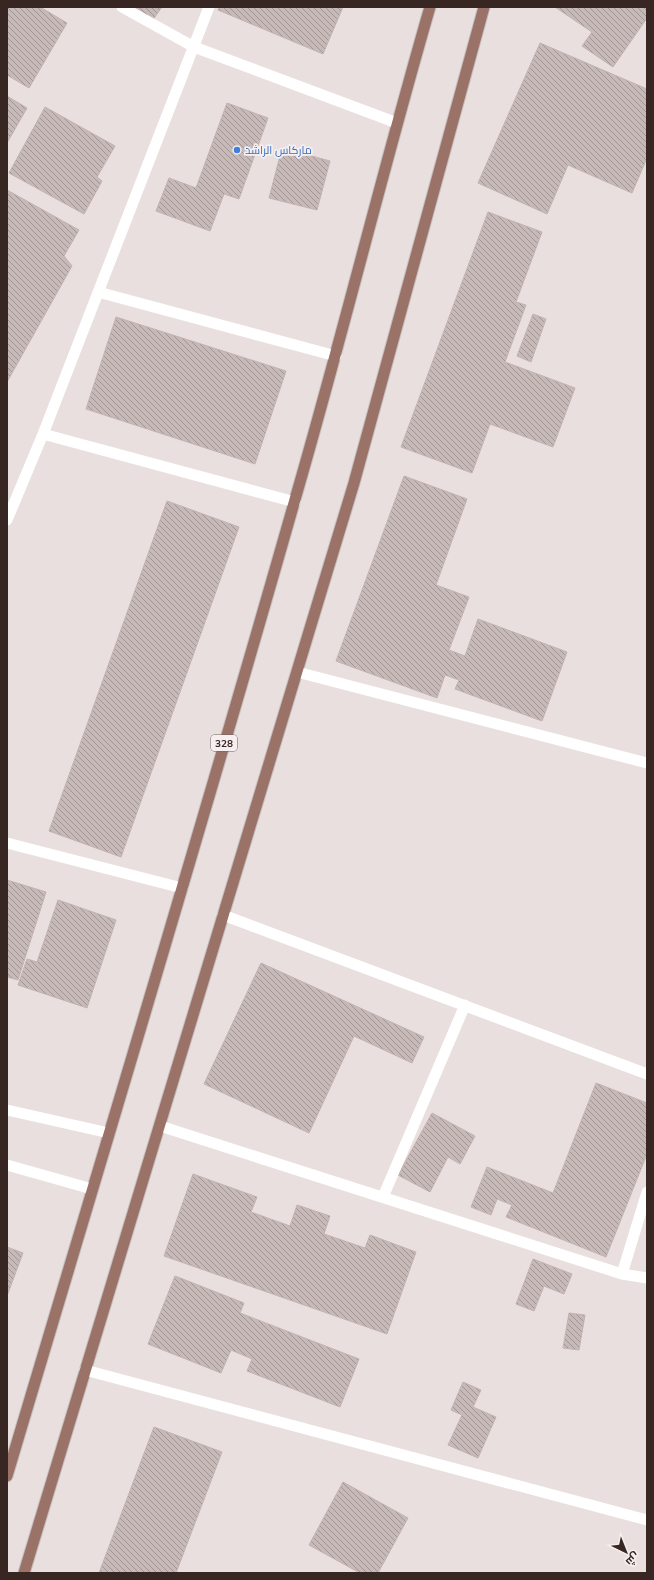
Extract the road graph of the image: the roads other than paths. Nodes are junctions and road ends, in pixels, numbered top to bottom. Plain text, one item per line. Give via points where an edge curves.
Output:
1 (122, 7) edge
2 (209, 7) edge
3 (430, 7) edge
4 (484, 7) edge
5 (194, 47) junction
6 (397, 123) junction
7 (98, 292) junction
8 (336, 356) junction
9 (43, 434) junction
10 (295, 502) junction
11 (7, 520) edge
12 (296, 672) junction
13 (647, 763) edge
14 (7, 843) edge
15 (182, 888) junction
16 (223, 915) junction
17 (465, 1006) junction
18 (647, 1074) edge
19 (7, 1110) edge
20 (160, 1126) junction
21 (109, 1133) junction
22 (7, 1165) edge
23 (92, 1189) junction
24 (647, 1192) edge
25 (383, 1197) junction
26 (622, 1274) junction
27 (647, 1278) edge
28 (86, 1370) junction
29 (7, 1476) edge
30 (647, 1520) edge
31 (24, 1573) edge

1 - 5 street
2 - 5 street
3 - 6 main road, 328
4 - 12 main road via 354,483
5 - 6 street
5 - 7 street
6 - 8 main road, 328
7 - 8 street
7 - 9 street
8 - 10 main road, 328
9 - 10 street
9 - 11 street
10 - 15 main road, 328
12 - 13 street
12 - 16 main road
14 - 15 street
15 - 21 main road, 328
16 - 17 street
16 - 20 main road
17 - 18 street
17 - 25 street
19 - 21 street
20 - 25 street
20 - 28 main road
21 - 23 main road, 328
22 - 23 street
23 - 29 main road, 328
24 - 26 street
25 - 26 street
26 - 27 street
28 - 30 street
28 - 31 main road

